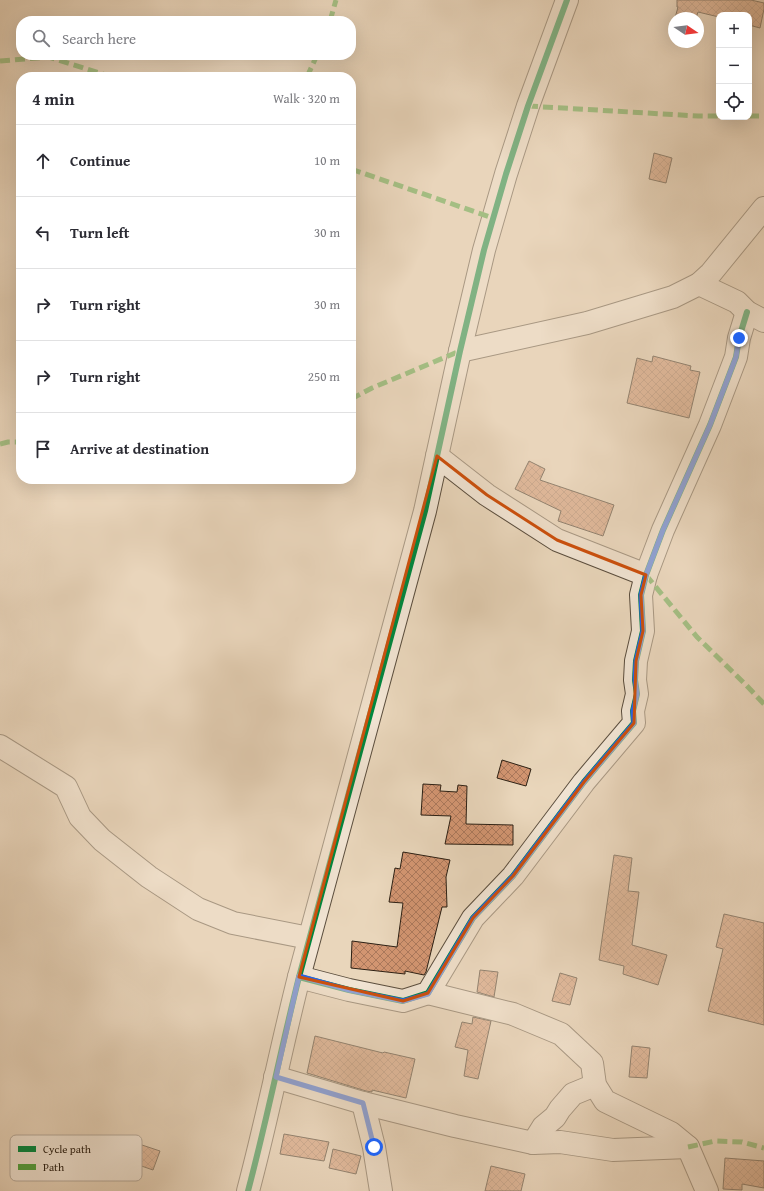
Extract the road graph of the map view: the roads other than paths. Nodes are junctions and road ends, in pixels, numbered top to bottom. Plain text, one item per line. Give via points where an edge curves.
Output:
1 (567, 0) edge
2 (764, 208) edge
3 (700, 284) junction
4 (755, 316) edge
5 (460, 351) junction
6 (437, 456) junction
7 (646, 575) junction
8 (0, 746) edge
9 (309, 938) junction
10 (299, 976) junction
11 (428, 994) junction
12 (276, 1077) junction
13 (596, 1085) junction
14 (363, 1103) junction
15 (533, 1143) junction
16 (688, 1147) junction
17 (248, 1191) edge
18 (381, 1191) edge
19 (707, 1191) edge

1 - 5 street via 535,83 506,174 484,250
2 - 3 street
3 - 4 street via 737,302
3 - 5 street via 673,297 587,323
4 - 7 street via 739,338 736,357 710,425 663,530
5 - 6 street
6 - 7 street via 487,495 557,540
6 - 9 street via 425,511
7 - 11 street via 641,595 643,631 636,661 637,694 633,711 634,723 584,782 513,876 473,918
8 - 9 street via 66,787 80,817 102,840 149,877 198,909 233,923
9 - 10 street
10 - 11 street via 403,1001
10 - 12 street
11 - 13 street via 513,1014 562,1034 592,1063
12 - 14 street
12 - 17 street
13 - 15 street via 573,1094
13 - 16 street via 605,1101 671,1133
14 - 15 street
14 - 18 street
15 - 16 street via 560,1142 613,1150
16 - 19 street

